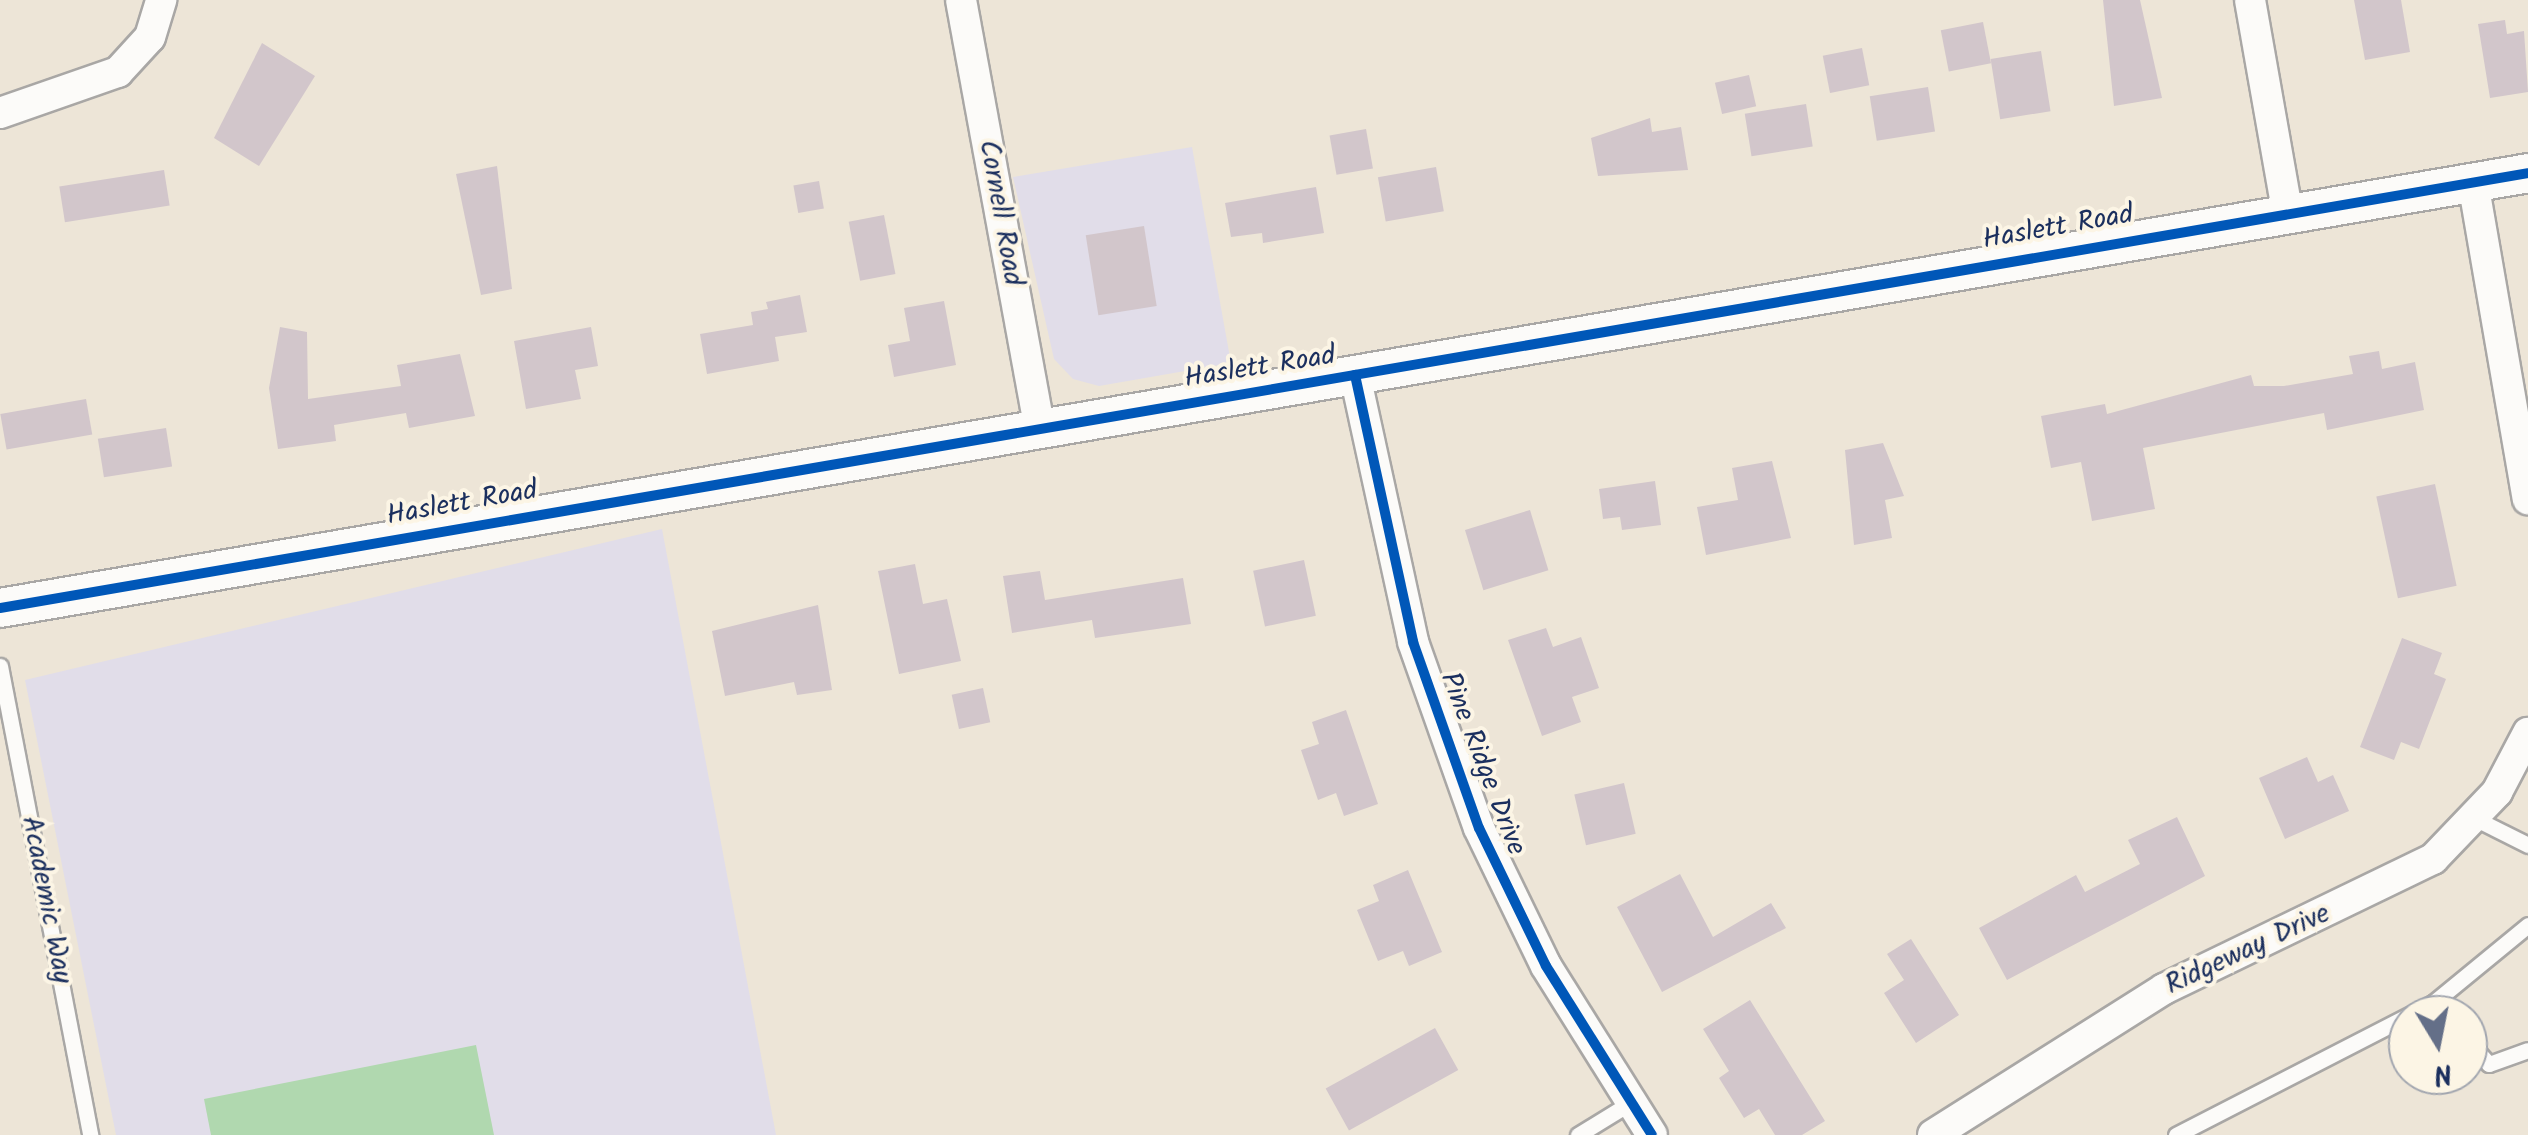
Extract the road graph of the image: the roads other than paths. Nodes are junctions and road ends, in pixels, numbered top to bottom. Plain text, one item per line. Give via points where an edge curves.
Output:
1 (161, 0) edge
2 (961, 0) edge
3 (2250, 0) edge
4 (10, 111) edge
5 (2528, 173) edge
6 (2473, 182) junction
7 (2286, 210) junction
8 (1354, 375) junction
9 (1038, 426) junction
10 (2528, 496) edge
11 (0, 608) edge
12 (0, 666) edge
13 (2528, 732) edge
14 (2476, 819) junction
15 (2528, 845) edge
16 (2528, 925) edge
17 (2454, 995) edge
18 (2388, 1033) edge
19 (2528, 1050) edge
20 (2488, 1063) edge
21 (1630, 1103) junction
22 (90, 1135) edge
23 (1578, 1135) edge
24 (1652, 1135) edge
25 (1933, 1135) edge
26 (2176, 1135) edge

1 - 4 street via 150,37 118,72
2 - 9 street, Cornell Road
3 - 7 street
5 - 6 street, Haslett Road
6 - 7 street, Haslett Road
6 - 10 street
7 - 8 street, Haslett Road
8 - 9 street, Haslett Road
8 - 21 street, Pine Ridge Drive via 1388,547 1444,736 1511,898
9 - 11 street, Haslett Road
12 - 22 lane, Academic Way
13 - 14 street, Ridgeway Drive
14 - 15 lane
14 - 25 street, Ridgeway Drive via 2408,876 2164,989
16 - 17 lane
18 - 26 lane
19 - 20 lane
21 - 23 lane
21 - 24 street, Pine Ridge Drive

